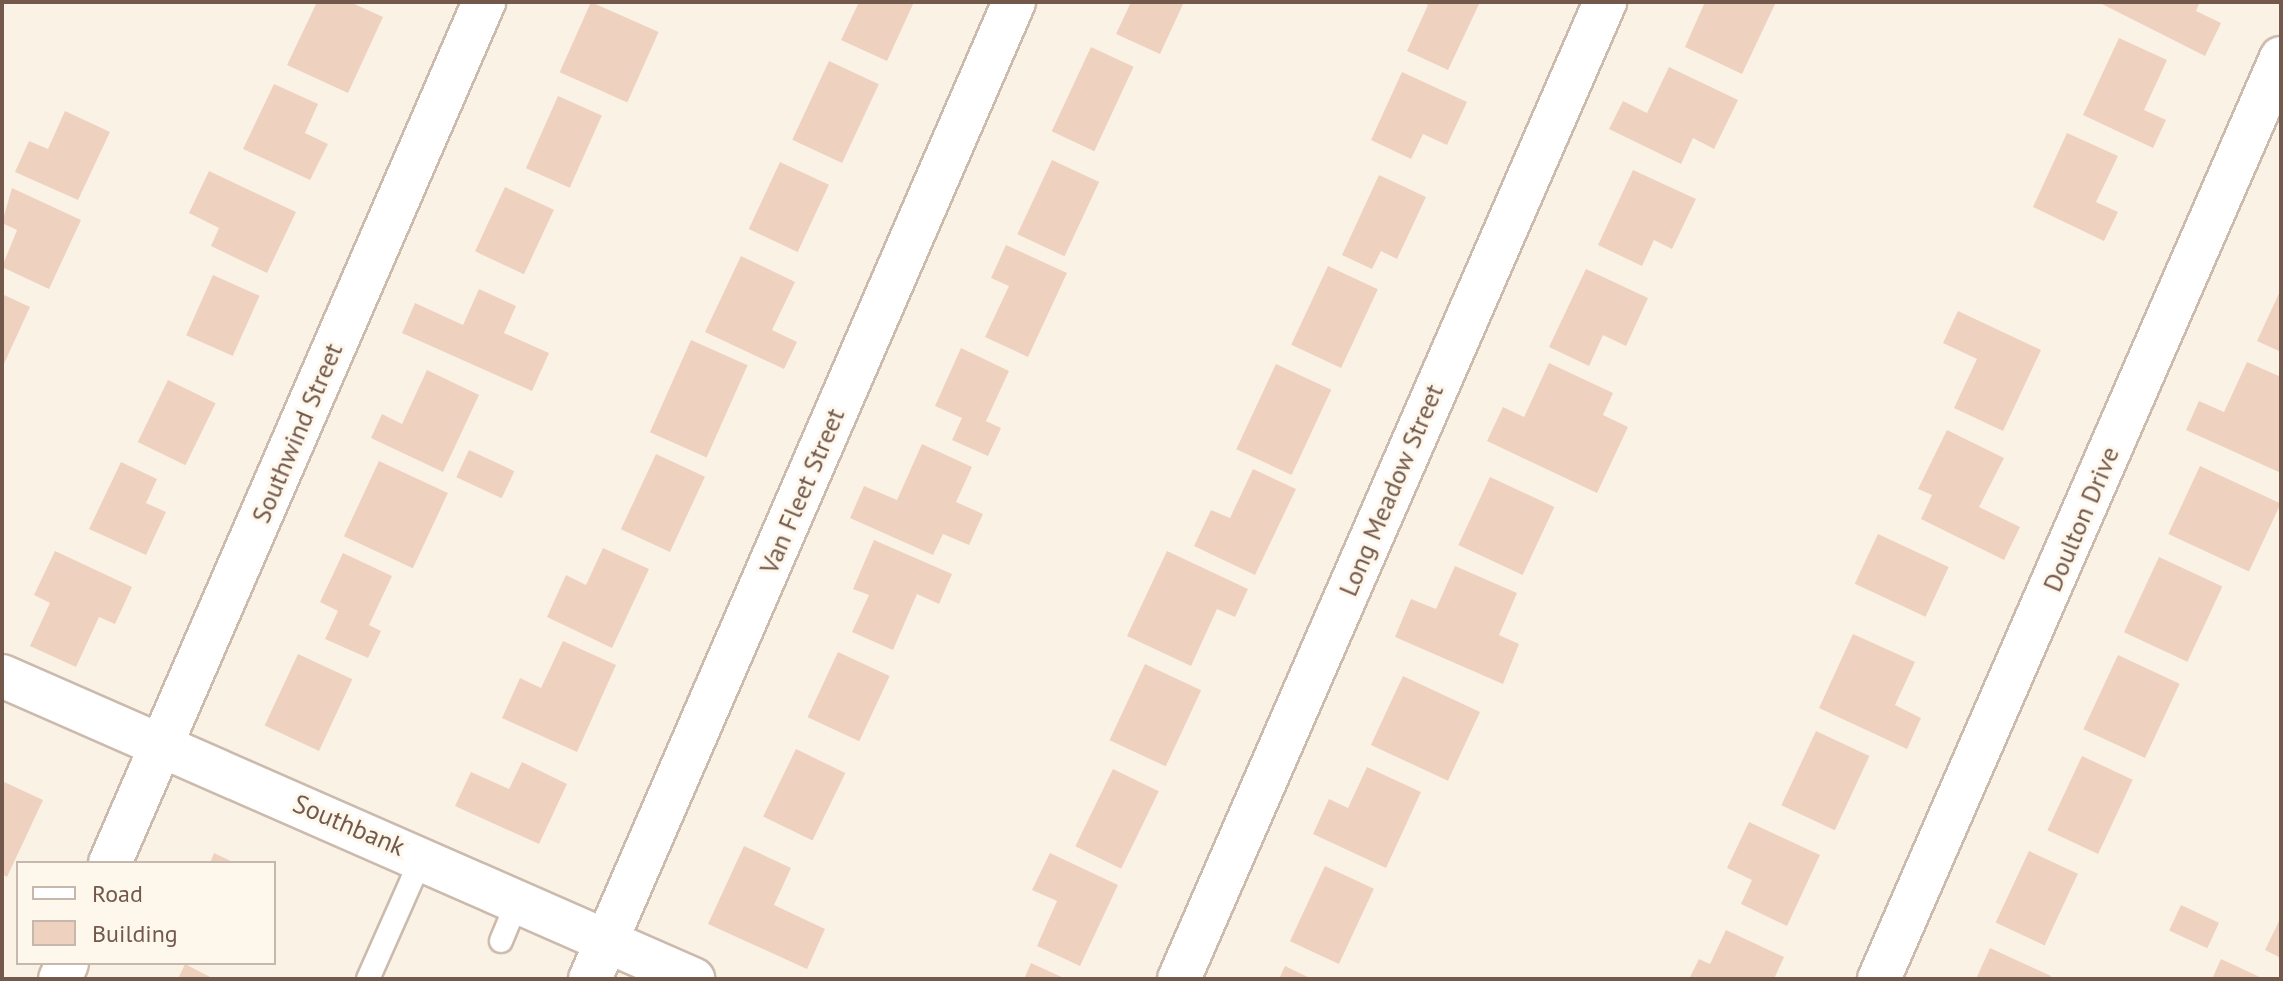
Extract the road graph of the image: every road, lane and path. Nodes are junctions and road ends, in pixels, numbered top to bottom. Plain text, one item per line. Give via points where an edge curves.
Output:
1 (484, 2) edge
2 (1014, 2) edge
3 (1605, 2) edge
4 (2281, 58) edge
5 (2, 676) edge
6 (162, 745) junction
7 (422, 857) junction
8 (111, 861) edge
9 (518, 900) junction
10 (501, 941) dead end
11 (598, 960) edge
12 (368, 979) edge
13 (691, 979) edge
14 (1179, 979) edge
15 (1879, 979) edge

1 - 6 street, Southwind Street
2 - 11 street, Van Fleet Street
3 - 14 street, Long Meadow Street
4 - 15 street, Doulton Drive
5 - 6 street, Southbank
6 - 7 street, Southbank
6 - 8 street, Southwind Street
7 - 9 street, Southbank
7 - 12 lane
9 - 10 lane
9 - 11 street, Southbank
11 - 13 street, Southbank

